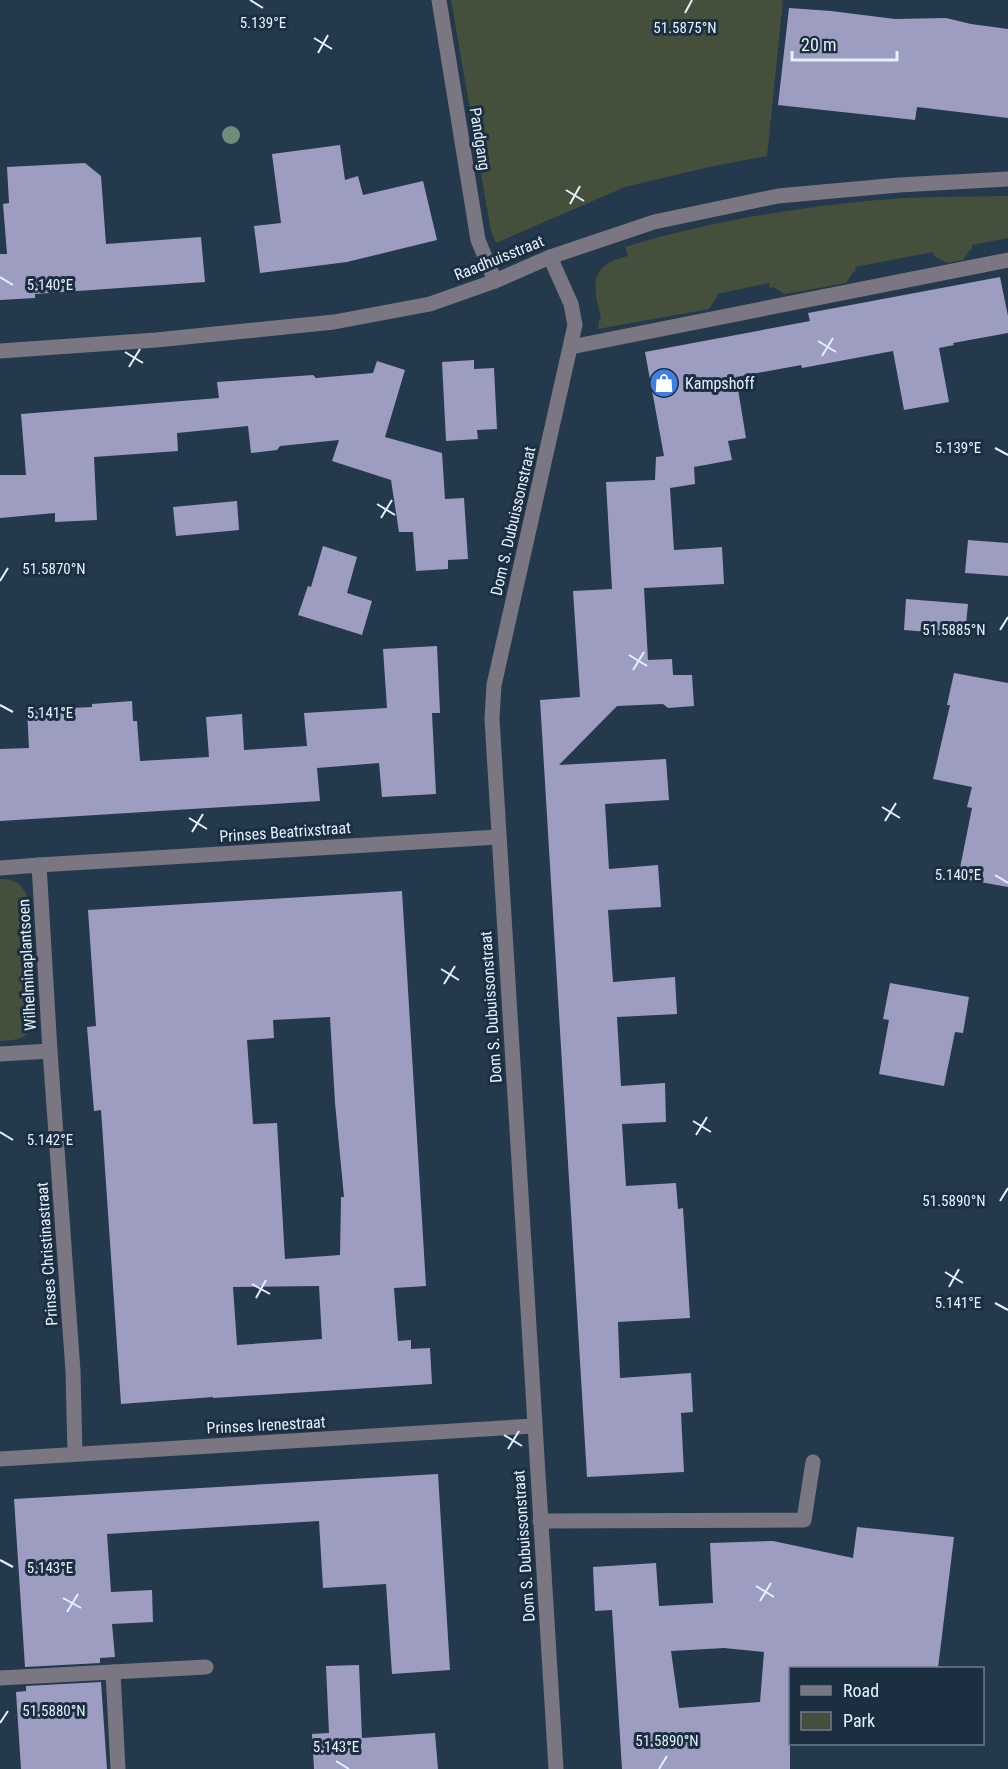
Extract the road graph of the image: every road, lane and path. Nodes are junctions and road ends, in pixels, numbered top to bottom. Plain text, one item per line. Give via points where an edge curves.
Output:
1 (439, 0) edge
2 (1008, 179) edge
3 (550, 257) junction
4 (1008, 260) edge
5 (495, 281) junction
6 (571, 347) junction
7 (0, 351) edge
8 (498, 837) junction
9 (39, 865) junction
10 (0, 868) edge
11 (50, 1051) junction
12 (0, 1054) edge
13 (534, 1426) junction
14 (75, 1454) junction
15 (0, 1459) edge
16 (813, 1462) dead end
17 (540, 1521) junction
18 (206, 1667) dead end
19 (113, 1672) junction
20 (0, 1678) edge
21 (118, 1769) edge
22 (556, 1769) edge

1 - 5 street, Pandgang via 478,240
2 - 3 street, Raadhuisstraat via 778,196 654,222
3 - 5 street, Raadhuisstraat
3 - 6 street, Dom S. Dubuissonstraat via 571,304 575,325
4 - 6 street
5 - 7 street, Raadhuisstraat via 430,304 334,322
6 - 8 street, Dom S. Dubuissonstraat via 494,685
8 - 9 street, Prinses Beatrixstraat
8 - 13 street, Dom S. Dubuissonstraat
9 - 10 street
9 - 11 street, Wilhelminaplantsoen
11 - 12 street, Wilhelminaplantsoen
11 - 14 street, Prinses Christinastraat via 73,1371
13 - 14 street, Prinses Irenestraat
13 - 17 street, Dom S. Dubuissonstraat
14 - 15 street, Prinses Irenestraat
16 - 17 street via 804,1520
17 - 22 street, Dom S. Dubuissonstraat
18 - 19 street
19 - 20 street
19 - 21 street

